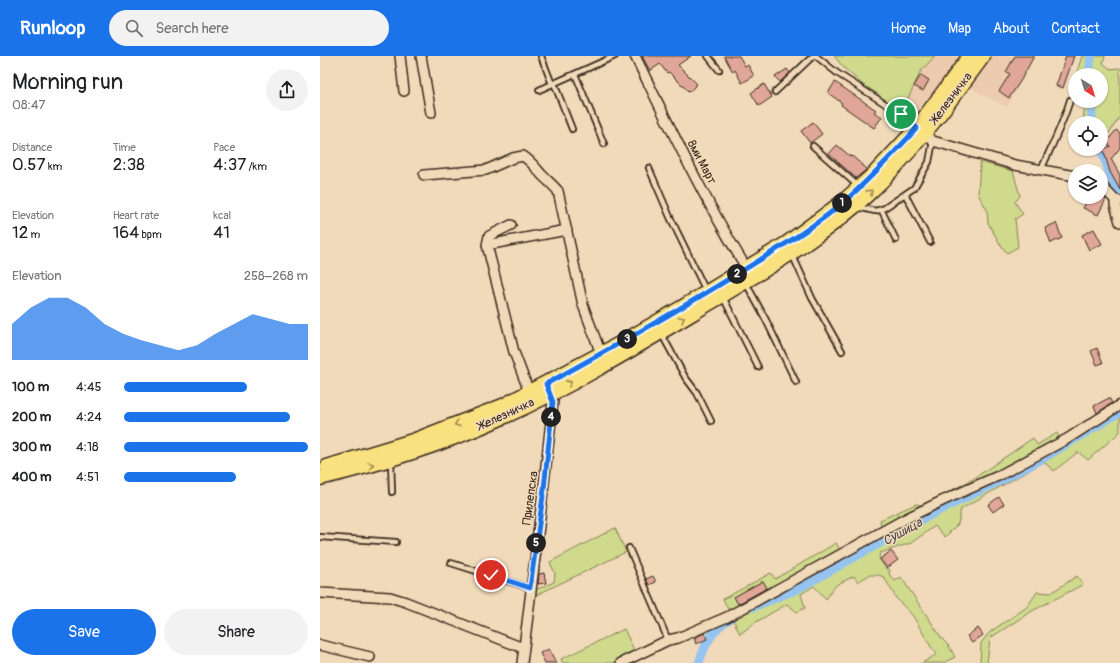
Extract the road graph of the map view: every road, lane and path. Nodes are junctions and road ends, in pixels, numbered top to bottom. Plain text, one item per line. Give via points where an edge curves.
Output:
1 (400, 56) edge
2 (421, 56) edge
3 (541, 56) edge
4 (615, 56) edge
5 (635, 56) edge
6 (708, 56) edge
7 (812, 56) edge
8 (816, 56) edge
9 (970, 56) edge
10 (983, 56) edge
11 (720, 70) dead end
12 (575, 74) junction
13 (553, 84) junction
14 (404, 90) dead end
15 (539, 90) dead end
16 (775, 92) dead end
17 (1068, 107) edge
18 (431, 113) dead end
19 (572, 129) dead end
20 (925, 134) junction
21 (604, 144) dead end
22 (813, 146) dead end
23 (649, 168) dead end
24 (1041, 170) junction
25 (424, 175) dead end
26 (1068, 175) edge
27 (860, 187) junction
28 (1108, 191) edge
29 (905, 194) junction
30 (1118, 200) edge
31 (853, 206) junction
32 (881, 209) junction
33 (1120, 222) edge
34 (511, 225) dead end
35 (566, 230) junction
36 (896, 240) dead end
37 (930, 242) dead end
38 (487, 245) junction
39 (791, 252) junction
40 (748, 276) junction
41 (706, 293) junction
42 (722, 295) junction
43 (660, 332) junction
44 (842, 351) dead end
45 (601, 354) junction
46 (758, 367) dead end
47 (796, 382) dead end
48 (548, 389) junction
49 (531, 397) junction
50 (1120, 405) edge
51 (711, 421) dead end
52 (390, 459) junction
53 (320, 469) edge
54 (320, 478) edge
55 (392, 492) dead end
56 (320, 537) edge
57 (396, 542) dead end
58 (629, 548) dead end
59 (452, 563) dead end
60 (530, 588) junction
61 (320, 593) edge
62 (668, 640) junction
63 (320, 645) edge
64 (524, 648) junction
65 (370, 657) dead end
66 (522, 663) edge
67 (621, 663) edge

1 - 14 street
2 - 18 street
3 - 13 lane
4 - 12 lane
5 - 40 street, 8ми Март
6 - 11 lane
7 - 16 lane
8 - 20 lane via 837,73 901,114
9 - 20 main road, Железничка
10 - 20 main road, Железничка
12 - 13 lane
12 - 21 lane
13 - 15 lane
13 - 19 lane
17 - 24 lane
20 - 24 street via 1015,166
20 - 27 main road, Железничка
20 - 29 lane via 929,162 914,188
31 -> 20 main road, Железничка via 868,194
22 - 27 lane
23 - 41 lane
24 - 26 street
25 - 35 street via 486,170 523,156 532,161 558,191
27 - 40 main road, Железничка
28 - 30 street
29 - 32 lane
29 - 37 lane
30 - 33 street via 1115,205
31 - 32 lane via 875,211
31 - 39 main road, Железничка
32 - 36 lane
34 - 38 street via 489,236
35 - 38 street
35 - 45 street via 583,305
38 - 49 street via 514,352
39 - 40 main road, Железничка
39 - 44 lane via 812,298
40 - 41 main road, Железничка
40 - 42 main road, Железничка
40 - 47 lane
41 - 45 main road, Железничка
43 -> 42 main road, Железничка
42 - 46 lane
48 -> 43 main road, Железничка via 619,356
43 - 51 lane
45 - 48 main road, Железничка
48 - 49 main road, Железничка
48 - 60 street, Прилепска via 553,402
49 - 52 main road, Железничка via 503,417 418,451
49 -> 53 main road, Железничка via 413,441
50 - 62 street via 1067,439 998,476 905,519 726,617
54 -> 52 main road, Железничка
52 - 55 lane
56 - 57 lane
58 - 62 lane
59 - 60 lane
60 - 64 street, Прилепска
61 - 64 street via 390,597
62 - 67 street
63 - 65 street
64 - 66 street, Прилепска

